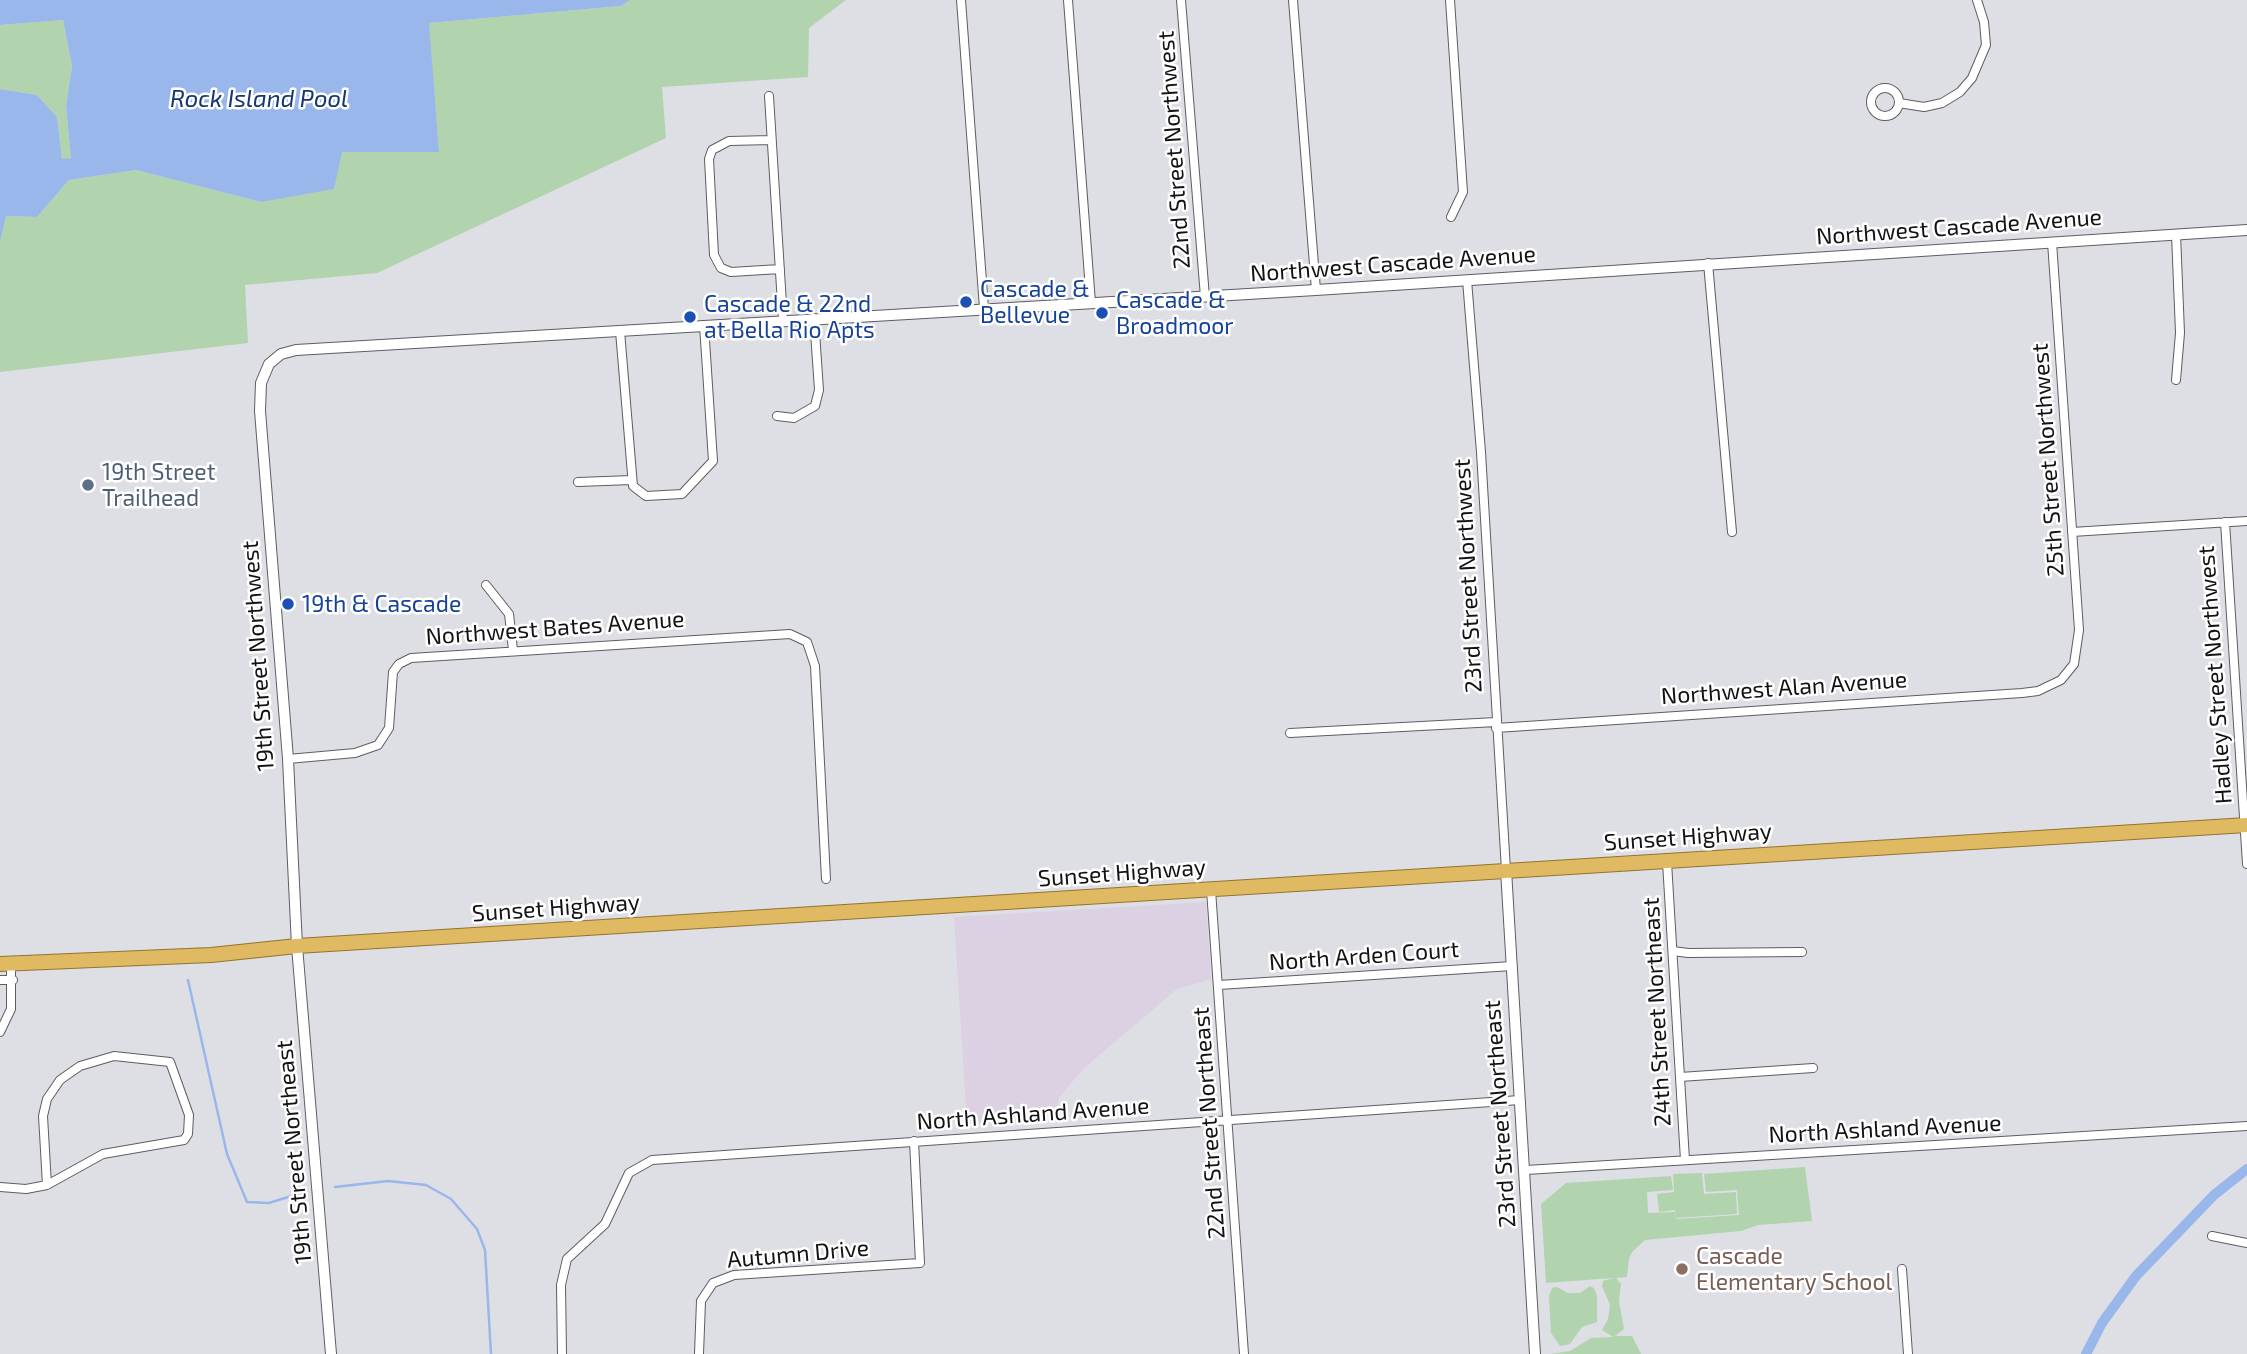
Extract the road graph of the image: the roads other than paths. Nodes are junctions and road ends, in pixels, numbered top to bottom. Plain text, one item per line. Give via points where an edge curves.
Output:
1 (961, 0) edge
2 (1068, 0) edge
3 (1181, 0) edge
4 (1293, 0) edge
5 (1450, 0) edge
6 (1977, 0) edge
7 (769, 96) dead end
8 (1899, 103) dead end
9 (771, 140) junction
10 (1451, 217) dead end
11 (2247, 230) edge
12 (2176, 234) junction
13 (2052, 242) junction
14 (1708, 263) junction
15 (780, 269) junction
16 (1467, 280) junction
17 (1317, 290) junction
18 (1205, 297) junction
19 (1091, 303) junction
20 (984, 308) junction
21 (814, 318) junction
22 (783, 320) junction
23 (704, 325) junction
24 (620, 331) junction
25 (269, 364) joint
26 (2176, 380) dead end
27 (777, 416) dead end
28 (632, 480) junction
29 (578, 482) dead end
30 (2247, 521) edge
31 (2225, 522) junction
32 (2072, 532) junction
33 (1732, 533) dead end
34 (486, 585) dead end
35 (513, 650) junction
36 (2068, 672) joint
37 (1496, 725) junction
38 (1290, 733) dead end
39 (288, 759) junction
40 (2246, 825) edge
41 (1667, 862) junction
42 (2247, 864) edge
43 (1506, 870) junction
44 (826, 879) dead end
45 (1211, 890) junction
46 (297, 946) junction
47 (1673, 951) junction
48 (1802, 951) dead end
49 (6, 963) edge
50 (1512, 966) junction
51 (0, 980) edge
52 (13, 980) junction
53 (1219, 985) junction
54 (0, 1032) edge
55 (1813, 1068) dead end
56 (1680, 1077) junction
57 (1520, 1100) junction
58 (1228, 1119) junction
59 (2247, 1126) edge
60 (914, 1141) junction
61 (1685, 1160) junction
62 (1526, 1170) junction
63 (47, 1185) junction
64 (0, 1187) edge
65 (2212, 1236) dead end
66 (2247, 1242) edge
67 (1902, 1269) dead end
68 (331, 1354) edge
69 (562, 1354) edge
70 (699, 1354) edge
71 (1244, 1354) edge
72 (1535, 1354) edge
73 (1908, 1354) edge

1 - 20 street
2 - 19 street
3 - 18 street, 22nd Street Northwest
4 - 17 street
5 - 10 street via 1463,192
6 - 8 street via 1986,45 1972,78 1942,103 1924,107
7 - 9 street
9 - 15 street
9 - 15 street via 729,141 712,150 714,255 721,268 731,272
11 - 12 street, Northwest Cascade Avenue
12 - 13 street, Northwest Cascade Avenue
12 - 26 street via 2180,333
13 - 14 street, Northwest Cascade Avenue
13 - 32 street, 25th Street Northwest
14 - 16 street, Northwest Cascade Avenue
14 - 33 street
15 - 22 street
16 - 17 street, Northwest Cascade Avenue
16 - 37 street, 23rd Street Northwest
17 - 18 street, Northwest Cascade Avenue
18 - 19 street, Northwest Cascade Avenue
19 - 20 street, Northwest Cascade Avenue
20 - 21 street, Northwest Cascade Avenue
21 - 22 street, Northwest Cascade Avenue
21 - 27 street via 819,390 814,406 794,418
22 - 23 street, Northwest Cascade Avenue
23 - 24 street, Northwest Cascade Avenue
23 - 28 street via 713,461 682,494 646,496 632,486
24 - 25 street, Northwest Cascade Avenue via 296,349
24 - 28 street
25 - 39 street, 19th Street Northwest via 261,383 260,411
28 - 29 street
30 - 31 street
31 - 32 street
31 - 40 street, Hadley Street Northwest
32 - 36 street, 25th Street Northwest via 2080,643
34 - 35 street via 509,614
35 - 39 street, Northwest Bates Avenue via 404,660 393,672 389,728 378,745 355,753
35 - 44 street, Northwest Bates Avenue via 769,633 803,638 813,657
36 - 37 street, Northwest Alan Avenue via 2050,686 2022,693
37 - 38 street, Northwest Alan Avenue
37 - 43 street, 23rd Street Northwest
39 - 46 street, 19th Street Northwest
40 - 41 highway, Sunset Highway
40 - 42 street, Hadley Street Northwest
41 - 43 highway, Sunset Highway
41 - 47 street, 24th Street Northeast
43 - 45 highway, Sunset Highway
43 - 50 street, 23rd Street Northeast
45 - 46 highway, Sunset Highway
45 - 53 street, 22nd Street Northeast
46 - 49 highway, Sunset Highway via 211,955
46 - 68 street, 19th Street Northeast
47 - 48 street
47 - 56 street, 24th Street Northeast
49 - 52 street
50 - 53 street, North Arden Court
50 - 57 street, 23rd Street Northeast
51 - 52 street
52 - 54 street via 11,1009
53 - 58 street, 22nd Street Northeast
55 - 56 street
56 - 61 street, 24th Street Northeast
57 - 58 street, North Ashland Avenue
57 - 62 street, 23rd Street Northeast
58 - 60 street, North Ashland Avenue
58 - 71 street, 22nd Street Northeast
59 - 61 street, North Ashland Avenue
60 - 69 street, North Ashland Avenue via 652,1160 629,1173 605,1224 573,1250 563,1270
60 - 70 street, Autumn Drive via 920,1263 734,1275 713,1283 701,1301
61 - 62 street, North Ashland Avenue
62 - 72 street, 23rd Street Northeast
63 - 63 street via 103,1154 184,1140 189,1115 170,1062 114,1056 79,1066 60,1080 47,1099 43,1116
63 - 64 street
65 - 66 street
67 - 73 street

